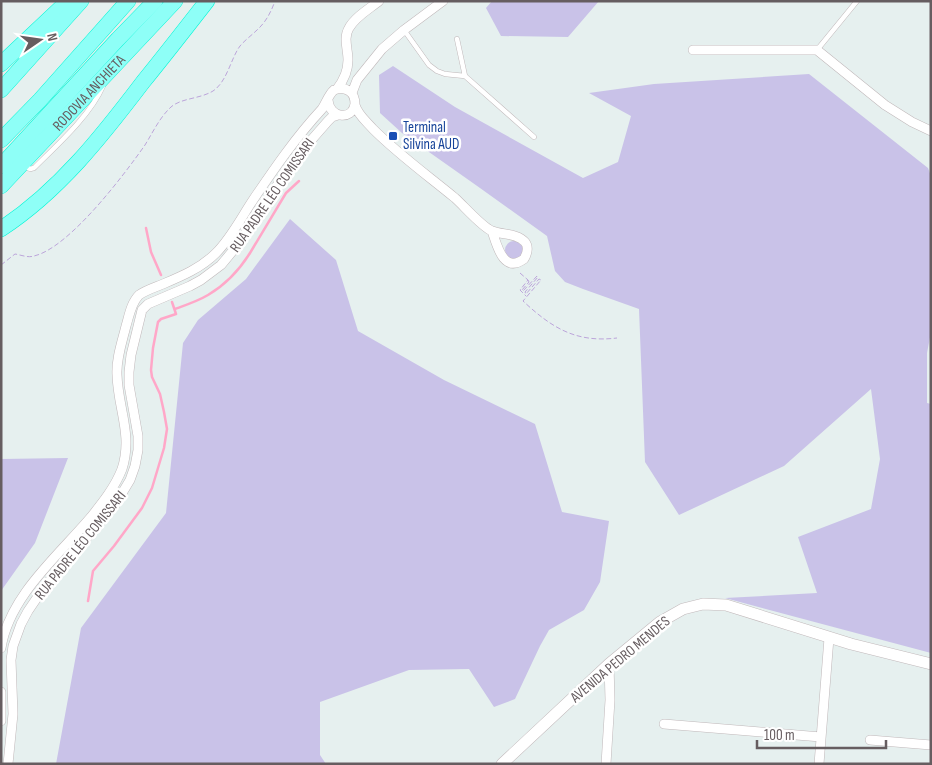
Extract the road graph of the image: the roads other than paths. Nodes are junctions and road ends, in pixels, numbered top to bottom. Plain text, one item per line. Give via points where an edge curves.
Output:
1 (68, 1) edge
2 (81, 1) edge
3 (128, 1) edge
4 (155, 1) edge
5 (175, 1) edge
6 (207, 1) edge
7 (379, 1) edge
8 (443, 1) edge
9 (857, 1) edge
10 (404, 30) junction
11 (458, 38) dead end
12 (693, 50) dead end
13 (817, 50) junction
14 (1, 64) edge
15 (465, 76) junction
16 (337, 89) junction
17 (1, 90) edge
18 (352, 93) junction
19 (328, 100) junction
20 (352, 109) junction
21 (338, 115) junction
22 (931, 131) edge
23 (534, 137) dead end
24 (1, 140) edge
25 (1, 166) edge
26 (1, 186) edge
27 (1, 229) edge
28 (492, 231) dead end
29 (830, 638) junction
30 (1, 648) edge
31 (609, 664) junction
32 (931, 664) edge
33 (1, 692) edge
34 (1, 722) edge
35 (664, 724) dead end
36 (821, 737) junction
37 (870, 740) dead end
38 (931, 745) edge
39 (8, 764) edge
40 (502, 764) edge
41 (606, 764) edge
42 (819, 764) edge

1 - 14 highway
2 - 17 highway
3 - 24 highway
4 - 25 highway, RODOVIA ANCHIETA
5 - 26 highway, RODOVIA ANCHIETA
6 - 27 highway via 84,155 47,193
7 - 16 street via 348,29 347,70
8 - 10 street
9 - 13 lane
10 - 15 lane via 436,71
10 - 18 street via 375,57 357,80
11 - 15 lane
12 - 13 street
13 - 22 street via 885,105
15 - 23 lane
16 - 18 street
16 - 19 street
18 - 20 street via 355,100
19 - 21 street via 330,110
19 - 30 street, RUA PADRE LÉO COMISSARI via 215,254 183,276 141,294 134,302 117,368 126,434 121,471 103,502 22,599 10,620
20 - 21 street via 346,115
20 - 28 street via 388,144
21 - 39 street, RUA PADRE LÉO COMISSARI via 332,117 306,145 221,264 201,280 148,304 142,310 128,372 138,436 135,466 115,505 45,586 21,624 11,660 13,714
29 - 31 street, AVENIDA PEDRO MENDES via 726,605 703,604 683,609 660,622
29 - 32 street, AVENIDA PEDRO MENDES
29 - 36 street
31 - 40 street, AVENIDA PEDRO MENDES
31 - 41 street
33 - 34 street
35 - 36 street
36 - 42 street
37 - 38 street

